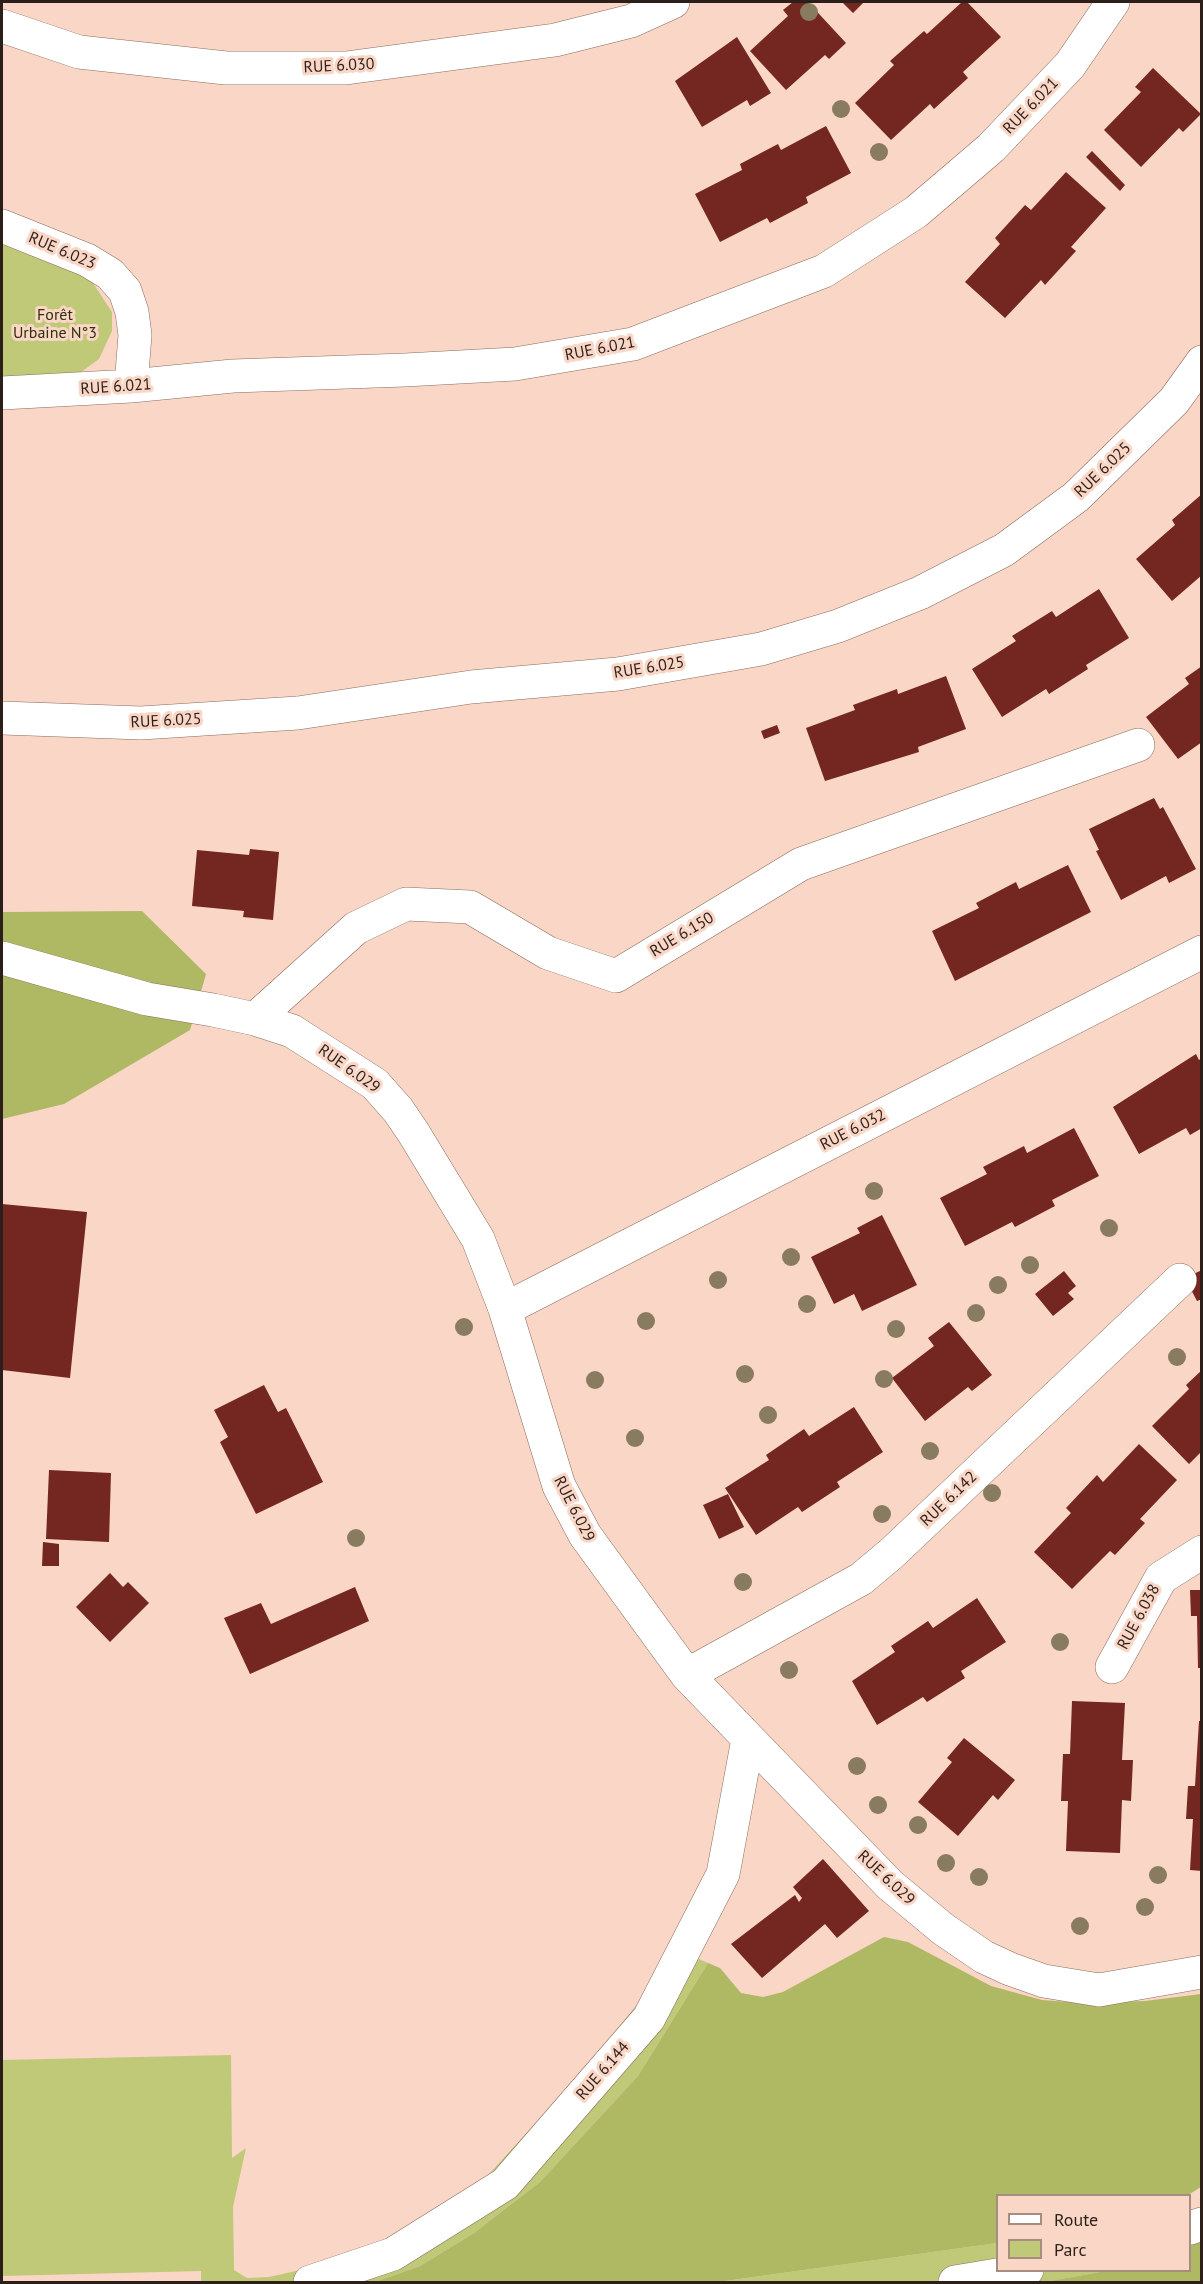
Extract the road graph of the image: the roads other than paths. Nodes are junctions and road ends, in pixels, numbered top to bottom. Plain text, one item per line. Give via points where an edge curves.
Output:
1 (673, 2) edge
2 (1113, 2) edge
3 (2, 27) edge
4 (2, 226) edge
5 (1202, 362) edge
6 (131, 386) junction
7 (2, 393) edge
8 (2, 718) edge
9 (1138, 745) dead end
10 (1202, 952) edge
11 (2, 958) edge
12 (255, 1019) junction
13 (1180, 1280) dead end
14 (505, 1309) junction
15 (1202, 1552) edge
16 (1112, 1667) dead end
17 (687, 1676) junction
18 (748, 1739) junction
19 (1202, 1972) edge
20 (1021, 2272) edge
21 (310, 2283) edge
22 (955, 2283) edge

1 - 3 street, RUE 6.030 via 631,21 555,40 346,68 226,68 79,52
2 - 6 street, RUE 6.021 via 1070,65 991,148 916,212 824,271 732,307 633,344 515,364 233,376
4 - 6 street, RUE 6.023 via 87,260 110,274 125,291 135,335
5 - 8 street, RUE 6.025 via 1174,401 1076,497 1004,550 920,593 838,626 760,649 618,674 471,687 298,712 141,723
6 - 7 street, RUE 6.021
9 - 12 street, RUE 6.150 via 801,864 616,976 548,953 470,907 406,904 356,928
10 - 14 street, RUE 6.032
11 - 12 street, RUE 6.029 via 147,999
12 - 14 street, RUE 6.029 via 292,1031 336,1057 375,1084 398,1110 478,1239
13 - 17 street, RUE 6.142 via 861,1579
14 - 17 street, RUE 6.029 via 559,1486 585,1535
15 - 16 street, RUE 6.038 via 1161,1578
17 - 18 street, RUE 6.029
18 - 19 street, RUE 6.029 via 890,1885 984,1957 1044,1981 1099,1990
18 - 21 street, RUE 6.144 via 723,1874 649,2018 505,2184 393,2254
20 - 22 street

